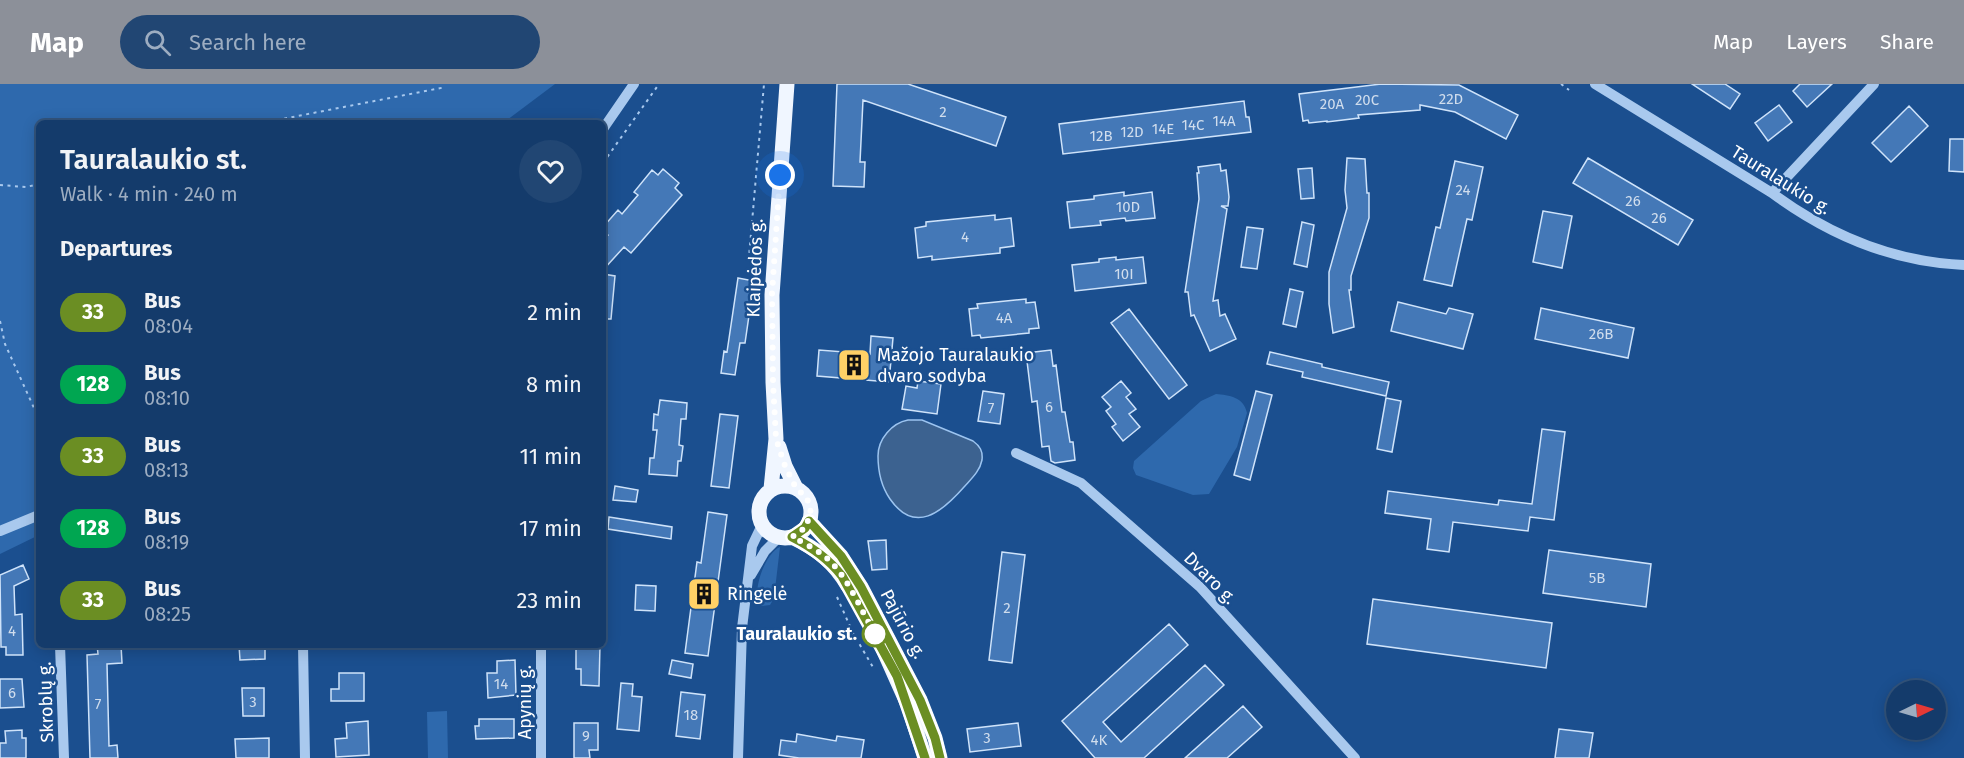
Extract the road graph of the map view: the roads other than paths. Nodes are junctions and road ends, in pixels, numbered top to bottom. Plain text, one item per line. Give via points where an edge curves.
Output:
1 (634, 84) edge
2 (787, 84) edge
3 (1595, 84) edge
4 (1874, 84) edge
5 (606, 125) edge
6 (1772, 193) junction
7 (1964, 265) edge
8 (773, 382) joint
9 (776, 439) junction
10 (1016, 453) dead end
11 (796, 488) junction
12 (771, 489) junction
13 (36, 516) edge
14 (809, 521) junction
15 (762, 525) junction
16 (0, 531) edge
17 (786, 537) junction
18 (750, 578) junction
19 (60, 648) edge
20 (303, 648) edge
21 (541, 648) edge
22 (64, 758) edge
23 (305, 758) edge
24 (541, 758) edge
25 (738, 758) edge
26 (925, 758) edge
27 (940, 758) edge
28 (1355, 758) edge

1 - 5 street
2 - 8 main road, Klaipėdos g. via 773,261
3 - 6 street, Tauralaukio g.
4 - 6 street
6 - 7 street, Tauralaukio g. via 1849,240 1891,255
8 - 9 main road, Pajūrio g.
9 - 11 main road, Pajūrio g.
9 - 12 main road, Pajūrio g.
10 - 28 street, Dvaro g. via 1082,483 1200,587
11 - 12 main road
11 - 14 main road, Pajūrio g. via 810,505
12 - 15 main road, Pajūrio g. via 761,501
13 - 16 street
14 - 17 main road via 805,528
14 - 27 main road, Pajūrio g. via 841,556 866,597 920,700
15 - 17 main road, Pajūrio g. via 772,535
15 - 18 street via 752,546
17 - 18 street via 765,551
17 - 26 main road, Pajūrio g. via 813,548 832,562 842,576 897,676
18 - 25 street via 742,640
19 - 22 street, Skroblų g.
20 - 23 street
21 - 24 street, Apynių g.

